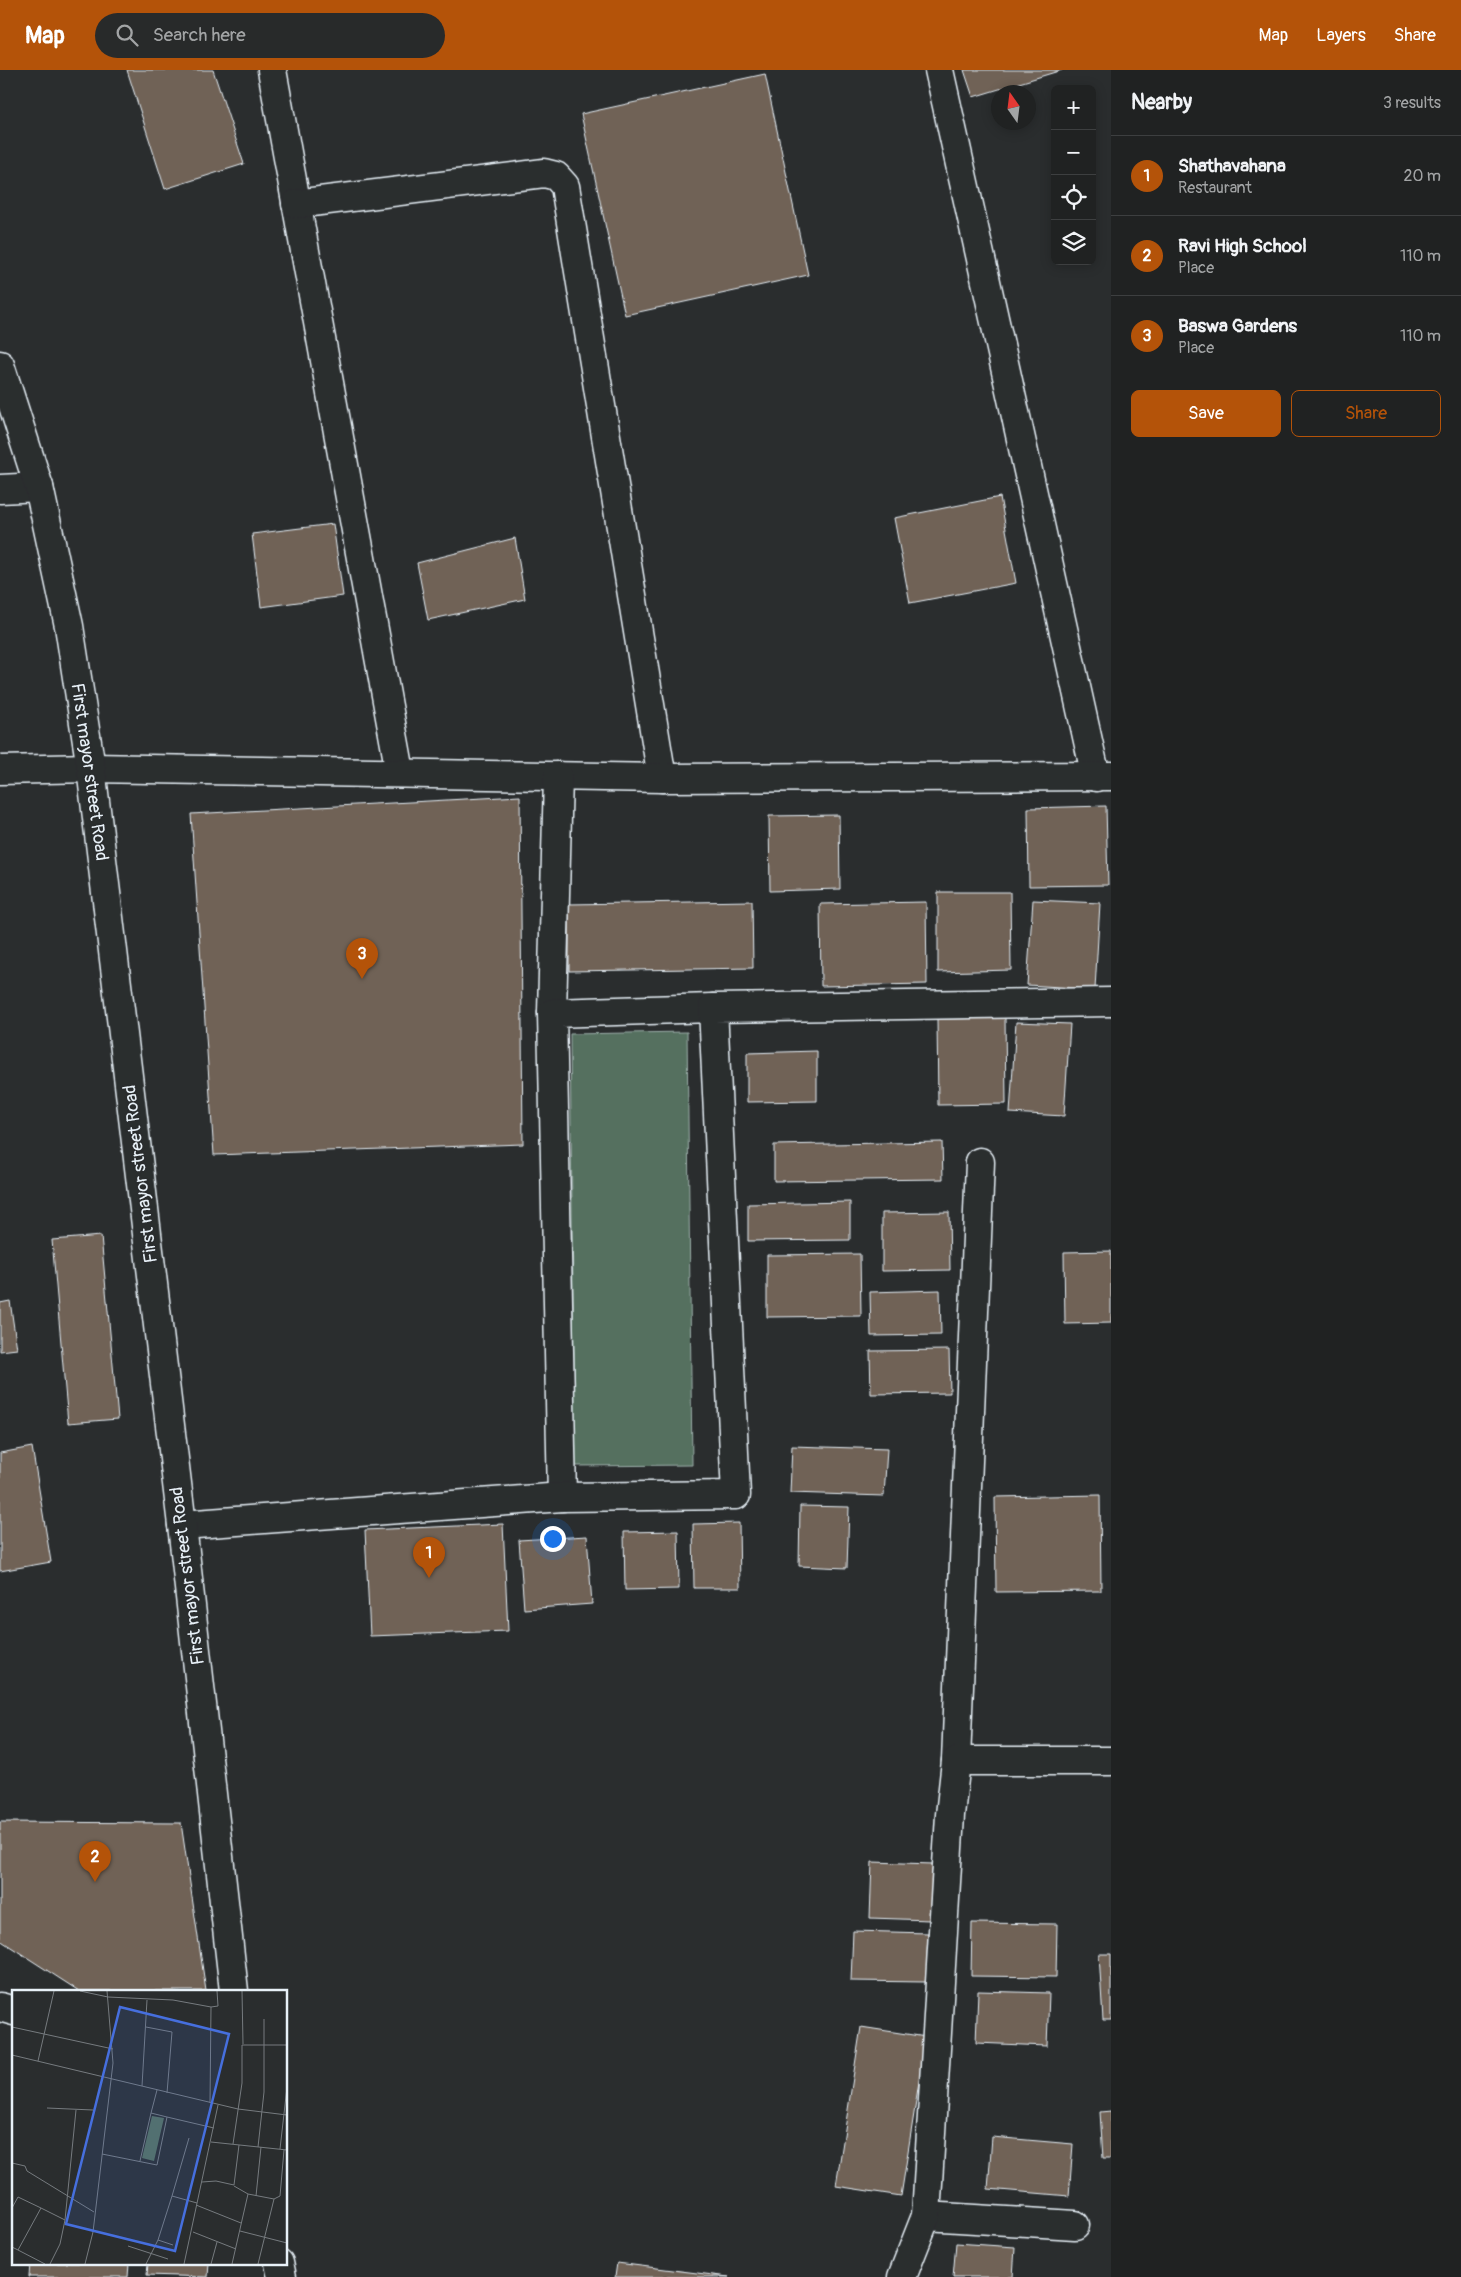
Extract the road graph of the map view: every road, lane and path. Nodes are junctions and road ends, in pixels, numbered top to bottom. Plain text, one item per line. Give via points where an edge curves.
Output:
1 (272, 70) edge
2 (939, 70) edge
3 (296, 204) junction
4 (0, 365) edge
5 (40, 487) junction
6 (0, 489) edge
7 (91, 768) junction
8 (0, 770) edge
9 (400, 772) junction
10 (558, 776) junction
11 (1104, 776) edge
12 (662, 778) junction
13 (1111, 1002) edge
14 (714, 1008) junction
15 (552, 1013) junction
16 (980, 1162) dead end
17 (562, 1497) junction
18 (182, 1525) junction
19 (956, 1761) junction
20 (1111, 1761) edge
21 (234, 1990) edge
22 (926, 2216) junction
23 (1075, 2225) dead end
24 (279, 2264) edge
25 (282, 2277) edge
26 (902, 2277) edge

1 - 3 street
2 - 11 street
3 - 9 street
3 - 12 street via 544,173 556,176 565,186
4 - 5 street, First mayor street Road
5 - 6 street
5 - 7 street, First mayor street Road via 69,626
7 - 8 street
7 - 9 street
7 - 18 street, First mayor street Road
9 - 10 street
10 - 12 street
10 - 15 street
11 - 12 street
13 - 14 street
14 - 15 street
14 - 17 street via 736,1495
15 - 17 street
16 - 19 street
17 - 18 street
18 - 21 street, First mayor street Road
19 - 20 street
19 - 22 street
22 - 23 street
22 - 26 street
24 - 25 street

